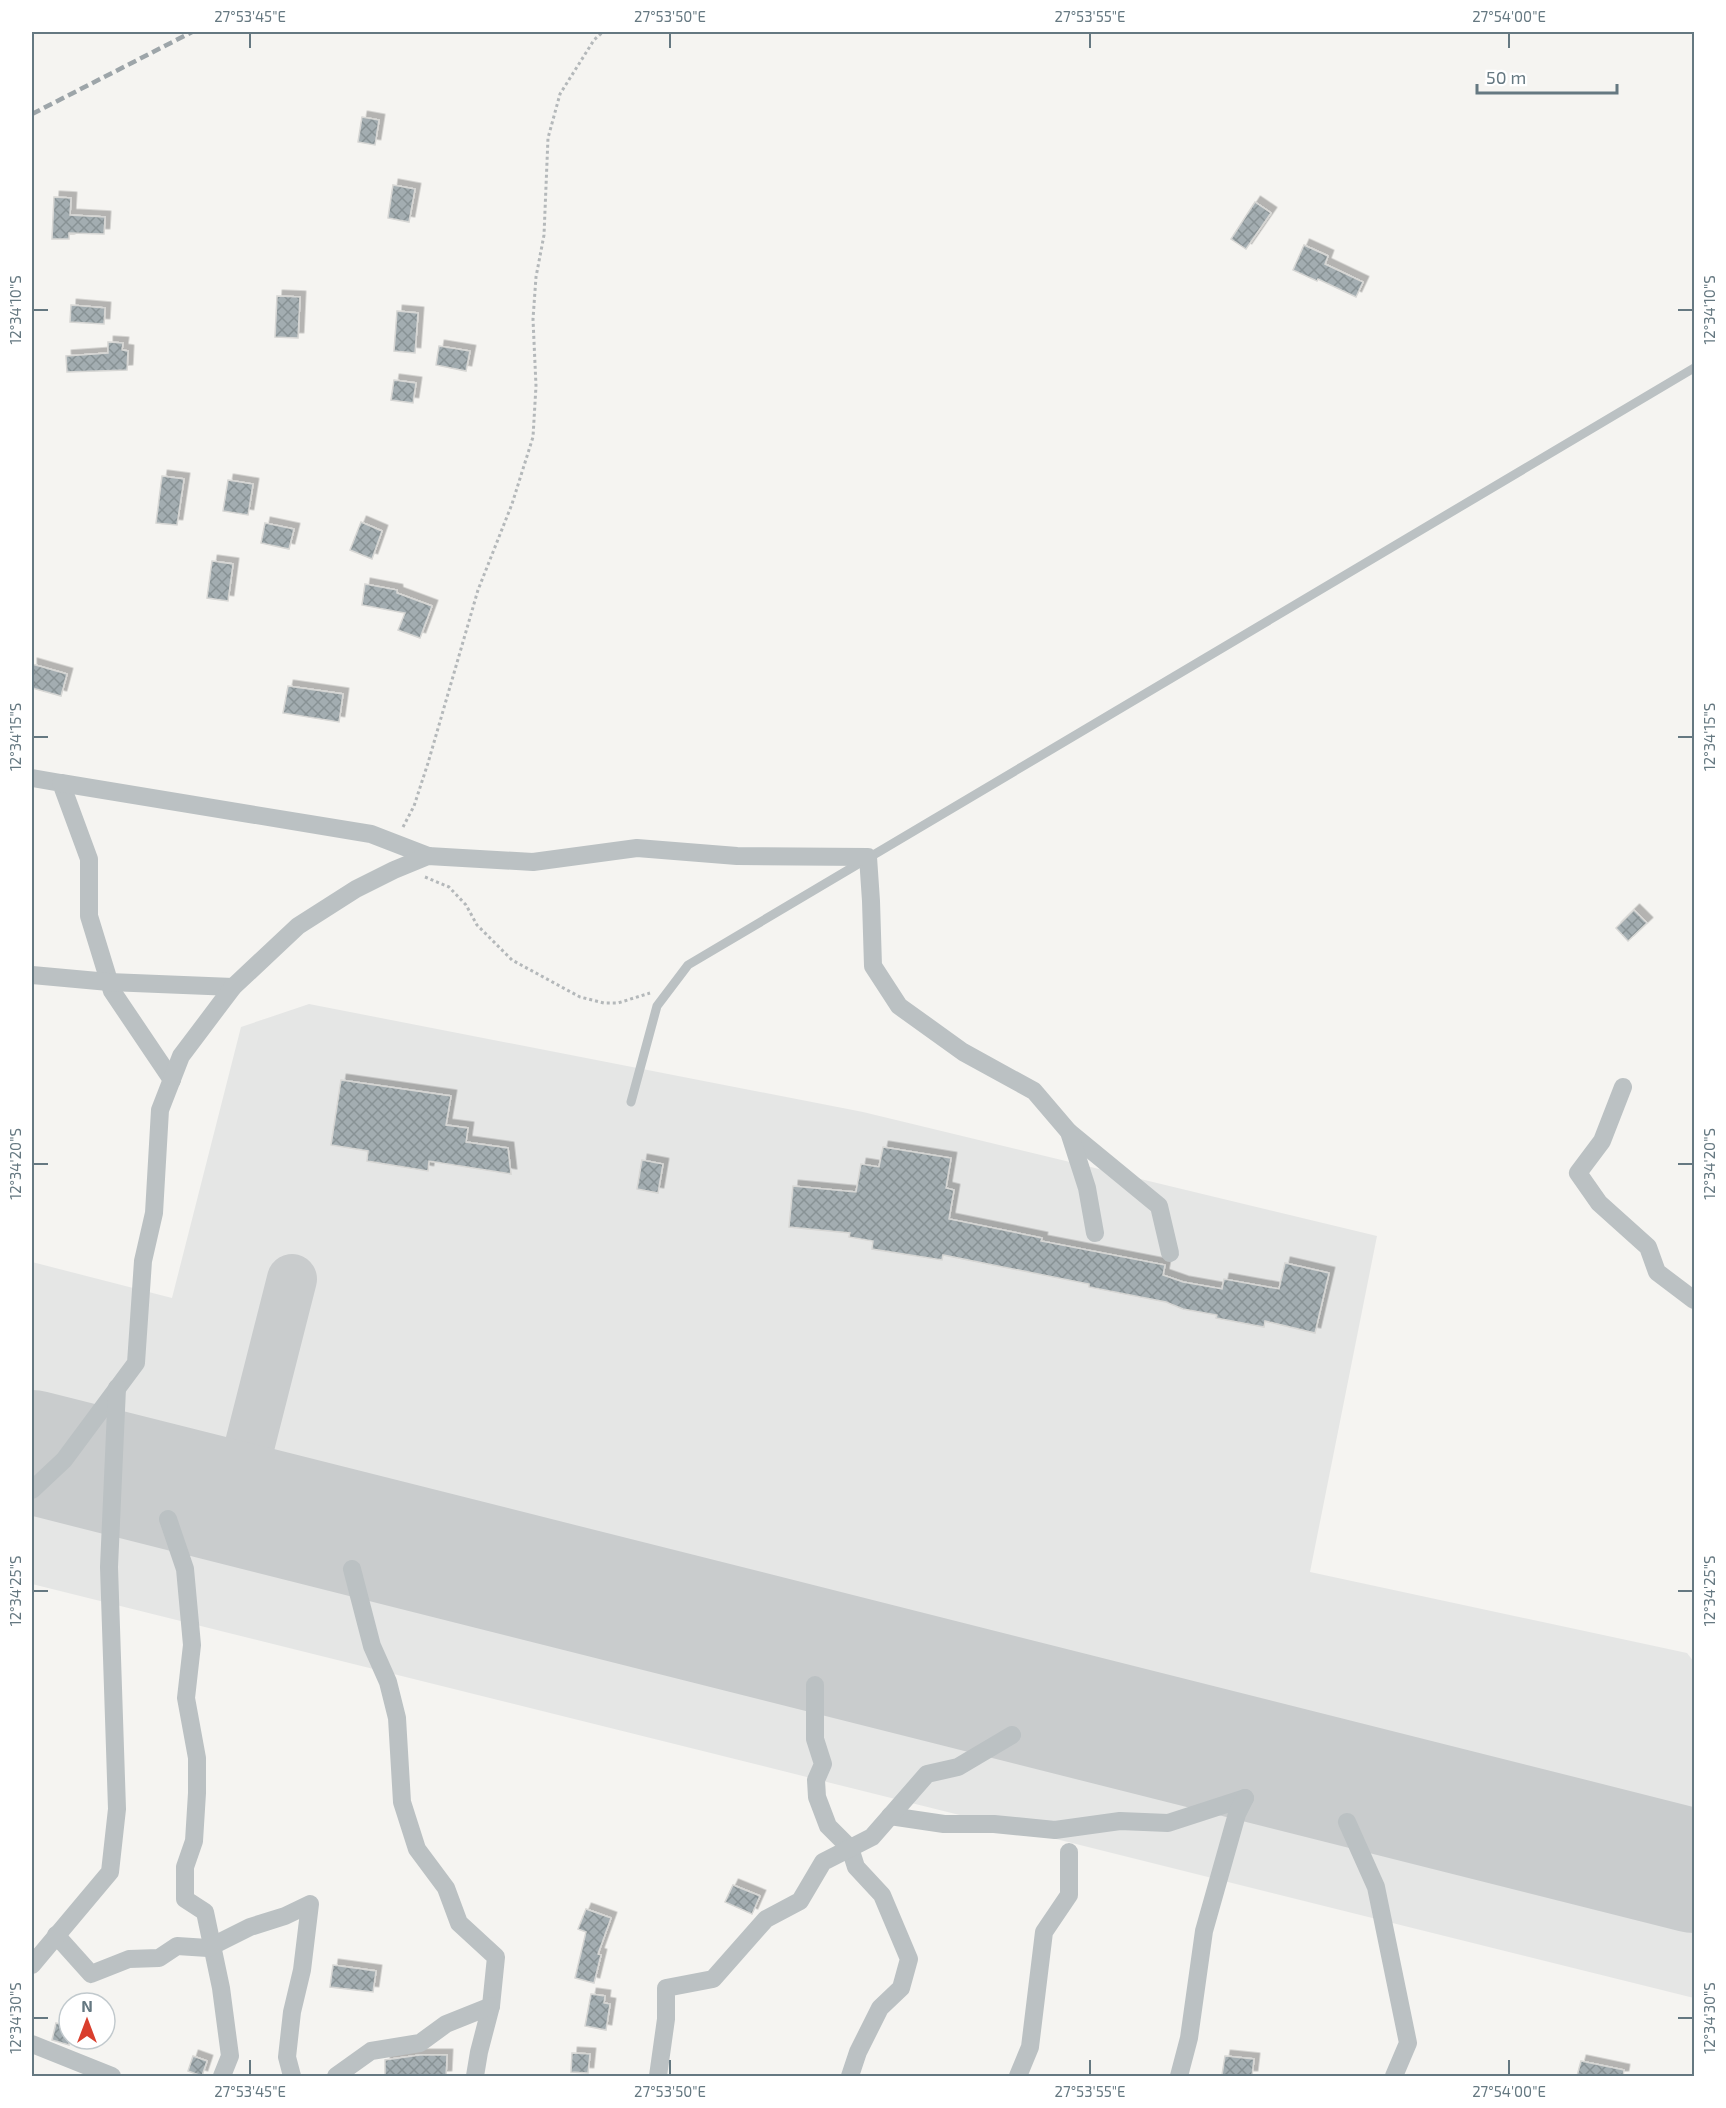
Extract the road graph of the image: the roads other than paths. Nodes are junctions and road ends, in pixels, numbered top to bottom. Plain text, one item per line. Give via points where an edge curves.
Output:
1 (1695, 368) edge
2 (32, 778) edge
3 (61, 783) junction
4 (428, 856) junction
5 (868, 857) junction
6 (32, 975) edge
7 (109, 982) junction
8 (232, 987) junction
9 (171, 1080) junction
10 (1623, 1087) dead end
11 (631, 1102) dead end
12 (1069, 1132) junction
13 (1095, 1233) dead end
14 (1170, 1253) dead end
15 (1695, 1300) edge
16 (117, 1388) junction
17 (32, 1490) edge
18 (168, 1519) dead end
19 (352, 1569) dead end
20 (815, 1684) dead end
21 (1012, 1735) dead end
22 (890, 1816) junction
23 (1347, 1822) dead end
24 (850, 1848) junction
25 (1069, 1852) dead end
26 (56, 1935) junction
27 (211, 1947) junction
28 (32, 1965) edge
29 (491, 2006) junction
30 (32, 2043) edge
31 (112, 2076) edge
32 (222, 2076) edge
33 (292, 2076) edge
34 (336, 2076) edge
35 (475, 2076) edge
36 (658, 2076) edge
37 (850, 2076) edge
38 (1018, 2076) edge
39 (1179, 2076) edge
40 (1394, 2076) edge

1 - 5 lane
2 - 3 street
3 - 4 street via 371,834
3 - 7 street via 89,859 89,916
4 - 5 street via 533,862 637,848 737,856
4 - 8 street via 356,890 298,926
5 - 11 lane via 687,965 657,1006
5 - 12 street via 873,966 899,1006 963,1053 1034,1091
6 - 7 street
7 - 8 street
7 - 9 street
8 - 9 street via 181,1056
9 - 16 street via 160,1110 154,1213 142,1261 136,1363
10 - 15 street via 1602,1141 1578,1173 1599,1203 1648,1247 1657,1272
12 - 13 street via 1087,1188
12 - 14 street via 1159,1206
16 - 17 street via 64,1460
16 - 26 street via 109,1567 117,1809 111,1872
18 - 27 street via 185,1569 192,1645 186,1698 197,1758 197,1793 195,1841 184,1867 185,1899 205,1912
19 - 29 street via 372,1646 388,1682 397,1718 405,1812 417,1849 446,1888 459,1923 496,1957
20 - 24 street via 815,1739 823,1764 816,1780 817,1797 828,1826
21 - 22 street via 958,1767 927,1774
22 - 24 street via 872,1837
22 - 39 street via 944,1824 1055,1830 1120,1821 1168,1823 1245,1798 1204,1931 1189,2038
23 - 40 street via 1376,1887 1408,2043
24 - 36 street via 823,1862 801,1901 766,1920 713,1979 666,1988
24 - 37 street via 856,1867 882,1894 909,1959 901,1988 880,2008
25 - 38 street via 1069,1895 1044,1932 1030,2047
26 - 27 street via 92,1974 129,1959 159,1958 177,1946
26 - 28 street
27 - 32 street via 230,2056
27 - 33 street via 310,1904 287,2057
29 - 34 street via 446,2024 420,2043 371,2051
29 - 35 street
30 - 31 street

